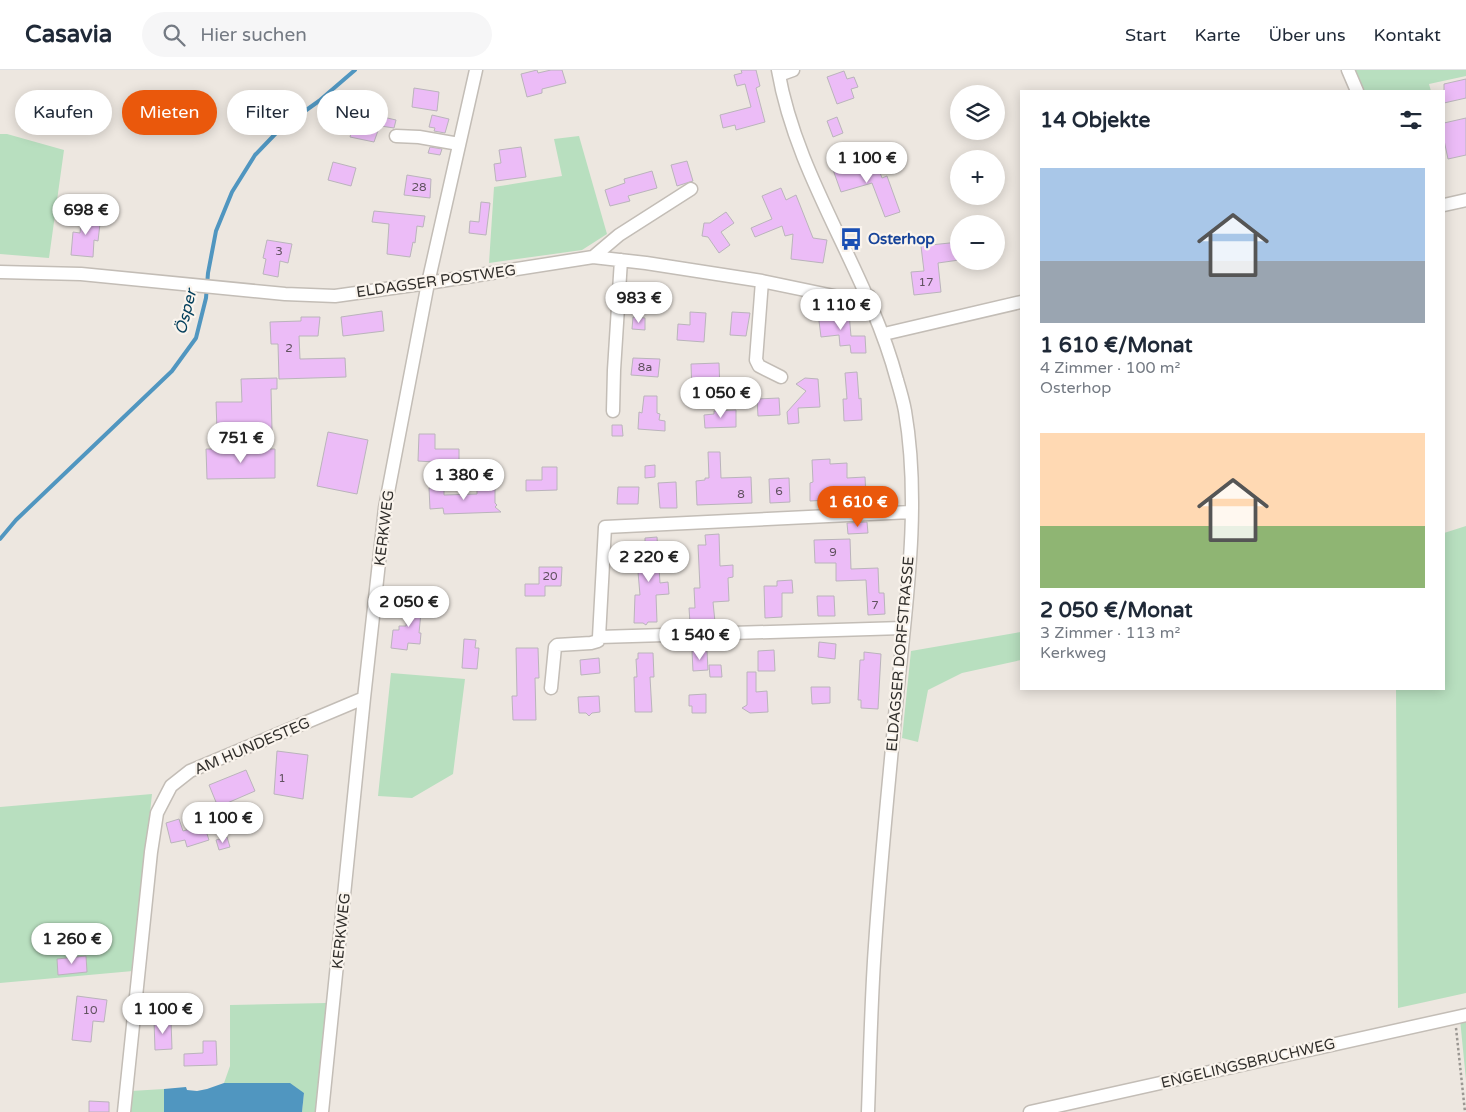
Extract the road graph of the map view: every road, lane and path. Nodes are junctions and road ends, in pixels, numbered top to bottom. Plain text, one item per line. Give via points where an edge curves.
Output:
1 (476, 70) edge
2 (793, 70) edge
3 (1348, 70) edge
4 (779, 73) edge
5 (1357, 90) edge
6 (396, 136) dead end
7 (459, 144) junction
8 (691, 189) dead end
9 (1466, 200) edge
10 (1445, 205) edge
11 (593, 257) junction
12 (622, 260) junction
13 (0, 272) edge
14 (762, 281) junction
15 (428, 283) junction
16 (869, 296) junction
17 (1020, 302) edge
18 (884, 334) junction
19 (781, 377) dead end
20 (613, 411) dead end
21 (911, 512) junction
22 (903, 628) junction
23 (599, 637) junction
24 (551, 688) dead end
25 (364, 698) junction
26 (1460, 1016) edge
27 (124, 1112) edge
28 (322, 1112) edge
29 (868, 1112) edge
30 (1030, 1112) edge
31 (1465, 1112) edge

1 - 7 street, KERKWEG
2 - 4 street
3 - 5 street
4 - 16 street, ELDAGSER DORFSTRASSE via 806,165
6 - 7 street
7 - 15 street, KERKWEG
8 - 11 street via 619,235
9 - 10 street
11 - 12 street, ELDAGSER POSTWEG
11 - 15 street, ELDAGSER POSTWEG
12 - 14 street, ELDAGSER POSTWEG
12 - 20 street
13 - 15 street, ELDAGSER POSTWEG via 81,274 334,296
14 - 16 street, ELDAGSER POSTWEG via 858,301
14 - 19 street via 756,360 759,366
15 - 25 street, KERKWEG via 385,508
16 - 18 street, ELDAGSER DORFSTRASSE
17 - 18 street
18 - 21 street, ELDAGSER DORFSTRASSE via 905,409 911,461
21 - 22 street, ELDAGSER DORFSTRASSE
21 - 23 street via 605,527
22 - 23 street
22 - 29 street, ELDAGSER DORFSTRASSE via 875,947
23 - 24 street via 598,641 591,643 557,645
25 - 27 street, AM HUNDESTEG via 190,772 171,786 157,813
25 - 28 street, KERKWEG
26 - 30 street, ENGELINGSBRUCHWEG
26 - 31 path

